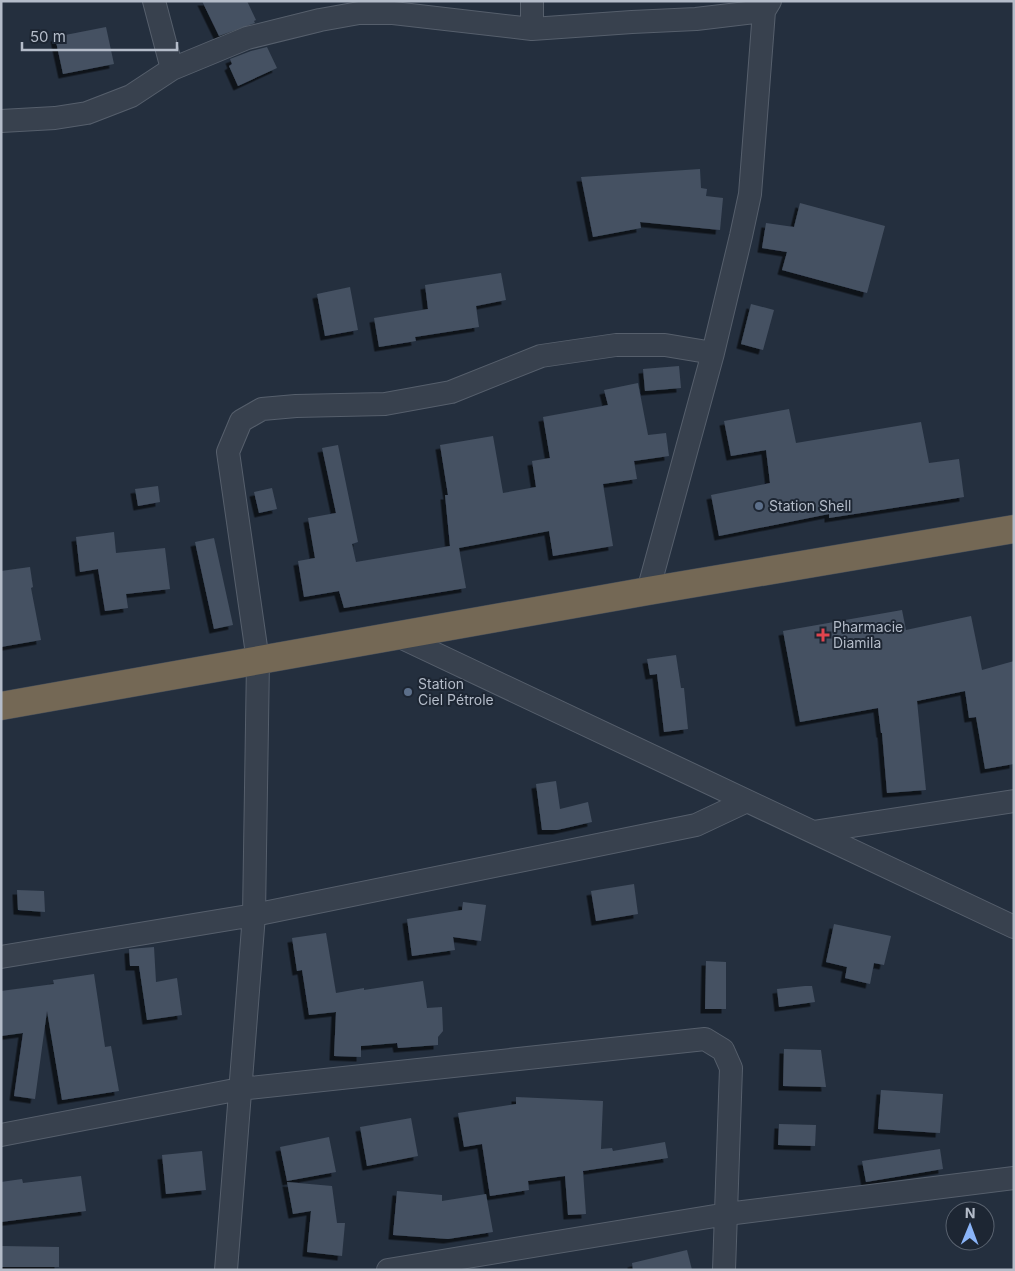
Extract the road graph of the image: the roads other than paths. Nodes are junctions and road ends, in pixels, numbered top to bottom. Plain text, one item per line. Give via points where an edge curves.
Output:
1 (154, 1) edge
2 (532, 1) edge
3 (767, 6) edge
4 (736, 8) edge
5 (532, 29) junction
6 (172, 69) junction
7 (1, 121) edge
8 (714, 353) junction
9 (1014, 529) edge
10 (648, 590) junction
11 (398, 636) junction
12 (258, 661) junction
13 (1, 706) edge
14 (747, 801) junction
15 (1014, 801) edge
16 (813, 832) junction
17 (254, 915) junction
18 (1014, 927) edge
19 (1, 957) edge
20 (240, 1089) junction
21 (1, 1135) edge
22 (1014, 1178) edge
23 (727, 1214) junction
24 (226, 1270) edge
25 (388, 1270) edge
26 (724, 1270) edge

1 - 6 street
2 - 5 street
3 - 4 street
3 - 8 street via 750,194
4 - 5 street via 696,19
5 - 6 street via 393,13 359,13 247,38
6 - 7 street via 131,96 87,113
8 - 10 street
8 - 12 street via 665,345 616,345 541,356 451,392 384,404 262,409 241,421 228,452
9 - 10 highway
10 - 11 highway
11 - 12 highway
11 - 14 street
12 - 13 highway
12 - 17 street
14 - 16 street
14 - 17 street via 696,825
15 - 16 street
16 - 18 street
17 - 19 street
17 - 20 street
20 - 21 street
20 - 23 street via 704,1040 723,1050 730,1068
20 - 24 street
22 - 23 street
23 - 25 street
23 - 26 street

